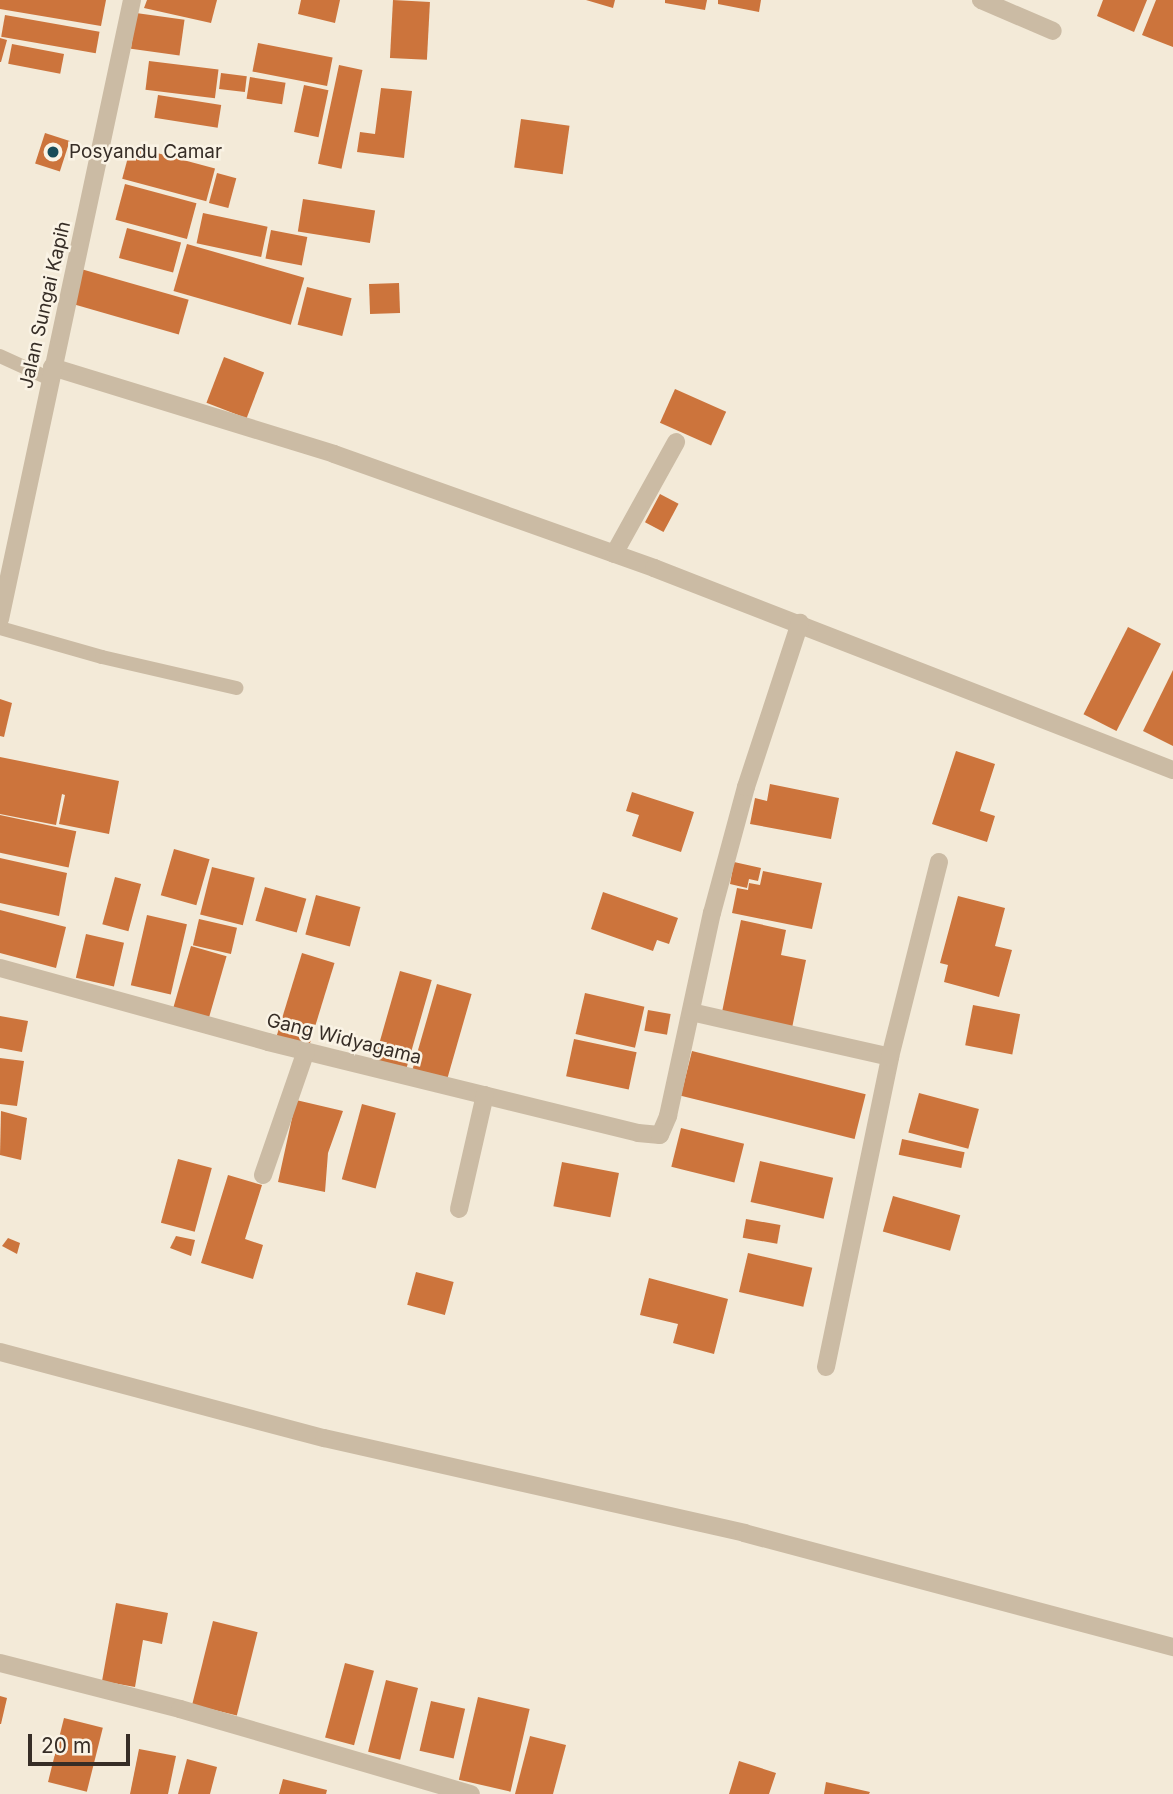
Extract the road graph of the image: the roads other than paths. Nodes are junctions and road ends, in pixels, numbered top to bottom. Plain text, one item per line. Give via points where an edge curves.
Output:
1 (132, 0) edge
2 (981, 0) edge
3 (1053, 32) dead end
4 (0, 356) edge
5 (51, 373) junction
6 (676, 442) dead end
7 (614, 554) junction
8 (0, 619) edge
9 (800, 623) junction
10 (0, 628) edge
11 (236, 688) dead end
12 (1173, 770) edge
13 (939, 862) dead end
14 (0, 968) edge
15 (691, 1012) junction
16 (306, 1051) junction
17 (890, 1057) junction
18 (485, 1096) junction
19 (263, 1175) dead end
20 (459, 1209) dead end
21 (0, 1352) edge
22 (826, 1367) dead end
23 (1173, 1647) edge
24 (0, 1663) edge
25 (471, 1794) edge

1 - 5 street, Jalan Sungai Kapih
2 - 3 street
4 - 5 lane
5 - 7 street via 334,454
5 - 8 street, Jalan Sungai Kapih
6 - 7 street
7 - 9 street
9 - 12 street
9 - 15 street via 746,787
10 - 11 lane
13 - 17 street
14 - 16 street, Gang Widyagama
15 - 17 street
15 - 18 street, Gang Widyagama via 660,1135
16 - 18 street, Gang Widyagama
16 - 19 street
17 - 22 street
18 - 20 street
21 - 23 street via 324,1438 744,1533
24 - 25 street via 180,1709

